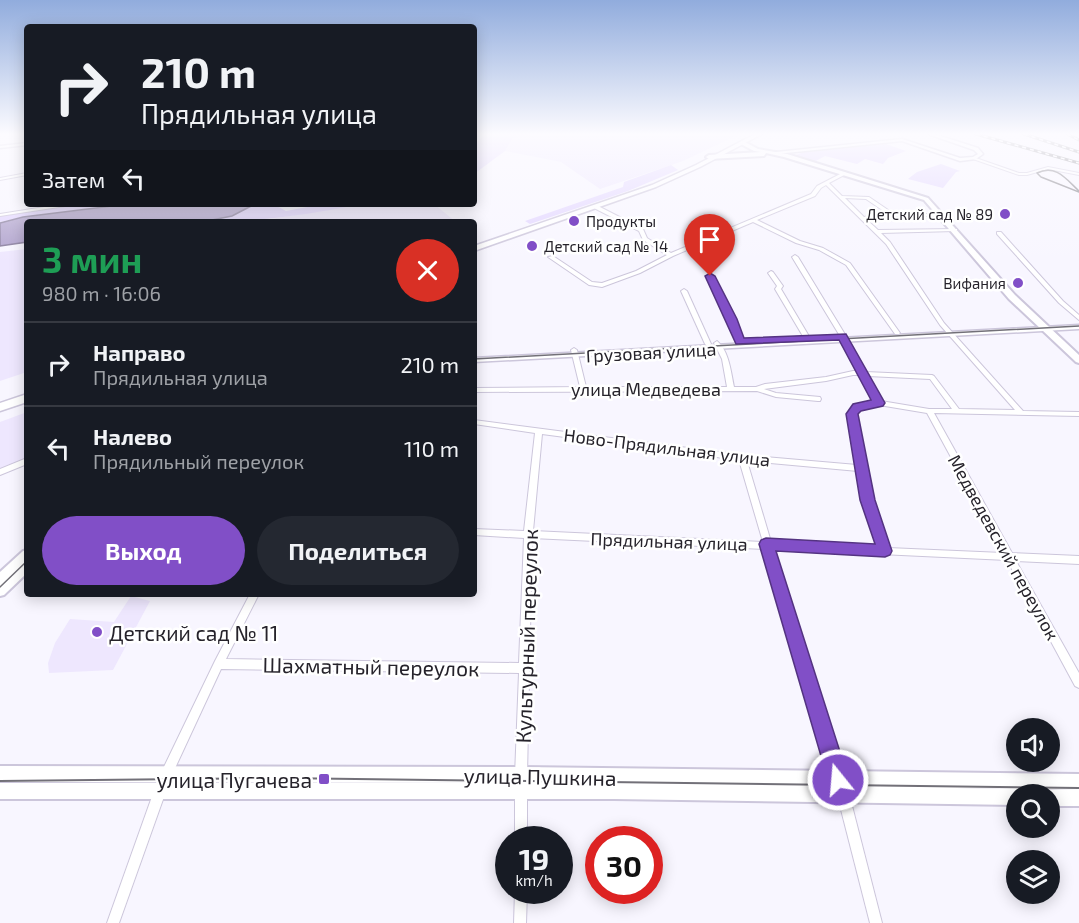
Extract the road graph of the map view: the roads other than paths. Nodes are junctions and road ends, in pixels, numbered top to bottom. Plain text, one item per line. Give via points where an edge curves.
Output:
1 (666, 177) edge
2 (672, 177) edge
3 (837, 177) edge
4 (858, 177) edge
5 (827, 183) junction
6 (842, 197) junction
7 (52, 207) edge
8 (596, 207) junction
9 (0, 215) edge
10 (893, 215) junction
11 (942, 215) junction
12 (864, 218) junction
13 (558, 219) junction
14 (752, 220) junction
15 (955, 230) junction
16 (877, 232) junction
17 (999, 233) dead end
18 (477, 246) edge
19 (671, 255) junction
20 (551, 257) dead end
21 (795, 257) dead end
22 (771, 273) dead end
23 (710, 276) dead end
24 (684, 291) dead end
25 (1079, 318) edge
26 (1079, 323) edge
27 (1043, 327) junction
28 (1079, 327) edge
29 (897, 333) junction
30 (949, 333) junction
31 (807, 338) junction
32 (844, 339) junction
33 (740, 342) junction
34 (708, 344) junction
35 (718, 346) junction
36 (575, 353) junction
37 (477, 356) edge
38 (477, 360) edge
39 (1079, 360) edge
40 (862, 373) junction
41 (583, 388) junction
42 (731, 389) junction
43 (757, 389) junction
44 (477, 390) edge
45 (818, 399) dead end
46 (24, 401) edge
47 (879, 403) junction
48 (0, 410) edge
49 (929, 411) junction
50 (957, 411) junction
51 (1020, 412) junction
52 (1079, 414) edge
53 (477, 422) edge
54 (539, 432) junction
55 (742, 458) junction
56 (24, 462) edge
57 (860, 468) junction
58 (0, 472) edge
59 (477, 532) edge
60 (528, 536) junction
61 (766, 544) junction
62 (885, 551) junction
63 (1010, 557) junction
64 (24, 558) edge
65 (1079, 560) edge
66 (24, 568) edge
67 (0, 580) edge
68 (0, 591) edge
69 (253, 597) edge
70 (218, 664) junction
71 (524, 668) junction
72 (1079, 683) edge
73 (0, 774) edge
74 (166, 774) junction
75 (1079, 782) edge
76 (521, 783) junction
77 (841, 788) junction
78 (160, 790) junction
79 (0, 791) edge
80 (1006, 796) edge
81 (1060, 798) edge
82 (1079, 798) edge
83 (521, 826) edge
84 (521, 904) edge
85 (113, 923) edge
86 (520, 923) edge
87 (876, 923) edge

1 - 13 main road
2 - 8 main road
3 - 5 street
4 - 11 main road via 921,196
5 - 6 street
5 - 14 street via 813,195
6 - 10 street via 867,198
6 - 12 street
7 - 9 street
8 - 13 main road
8 - 19 street via 641,230 645,239
10 - 11 street
10 - 12 street
11 - 15 main road
12 - 16 street
13 - 18 main road
14 - 19 street
14 - 29 street via 848,264
15 - 16 street
15 - 27 main road
16 - 30 street
17 - 25 street
19 - 20 street via 602,285 591,284
21 - 32 street
22 - 31 street
23 - 33 street
24 - 34 street
26 - 27 street, Грузовая улица
27 - 28 street, Грузовая улица
27 - 30 street, Грузовая улица
27 - 39 main road
29 - 30 street, Грузовая улица
29 - 32 street, Грузовая улица
30 - 32 street, Грузовая улица
30 - 51 street
31 - 32 street, Грузовая улица
31 - 33 street, Грузовая улица
32 - 35 street, Грузовая улица
32 - 40 street
33 - 35 street, Грузовая улица
34 - 35 street, Грузовая улица
34 - 36 street, Грузовая улица
35 - 36 street, Грузовая улица
35 - 42 street
36 - 37 street, Грузовая улица
36 - 38 street, Грузовая улица
36 - 41 street
40 - 43 street via 789,381
40 - 47 street
40 - 50 street via 932,377
41 - 42 street, улица Медведева
41 - 44 street, улица Медведева
42 - 43 street, улица Медведева
43 - 45 street, улица Медведева
46 - 48 main road
47 - 49 street
47 - 57 street via 852,411
49 - 50 street
49 - 63 street, Медведевский переулок
50 - 51 street
51 - 52 street
53 - 54 street, Ново-Прядильная улица
54 - 55 street, Ново-Прядильная улица
54 - 60 street, Культурный переулок
55 - 57 street, Ново-Прядильная улица
55 - 61 street
56 - 58 street
57 - 62 street via 871,516
59 - 60 street, Прядильная улица
60 - 61 street, Прядильная улица
60 - 71 street, Культурный переулок
61 - 62 street, Прядильная улица
61 - 77 street
62 - 63 street, Прядильная улица
63 - 65 street, Прядильная улица
63 - 72 street, Медведевский переулок
64 - 67 main road
66 - 68 main road
69 - 70 street
70 - 71 street, Шахматный переулок
70 - 74 street
71 - 76 street, Культурный переулок
73 - 74 main road, улица Пушкина
74 - 76 main road, улица Пушкина
74 - 78 street
75 - 77 main road, улица Пушкина
76 - 77 main road, улица Пушкина
76 - 78 main road, улица Пушкина
76 - 83 street, Культурный переулок
77 - 80 main road, улица Пушкина
77 - 87 street
78 - 79 main road, улица Пушкина
78 - 85 street
81 - 82 main road
84 - 86 street

